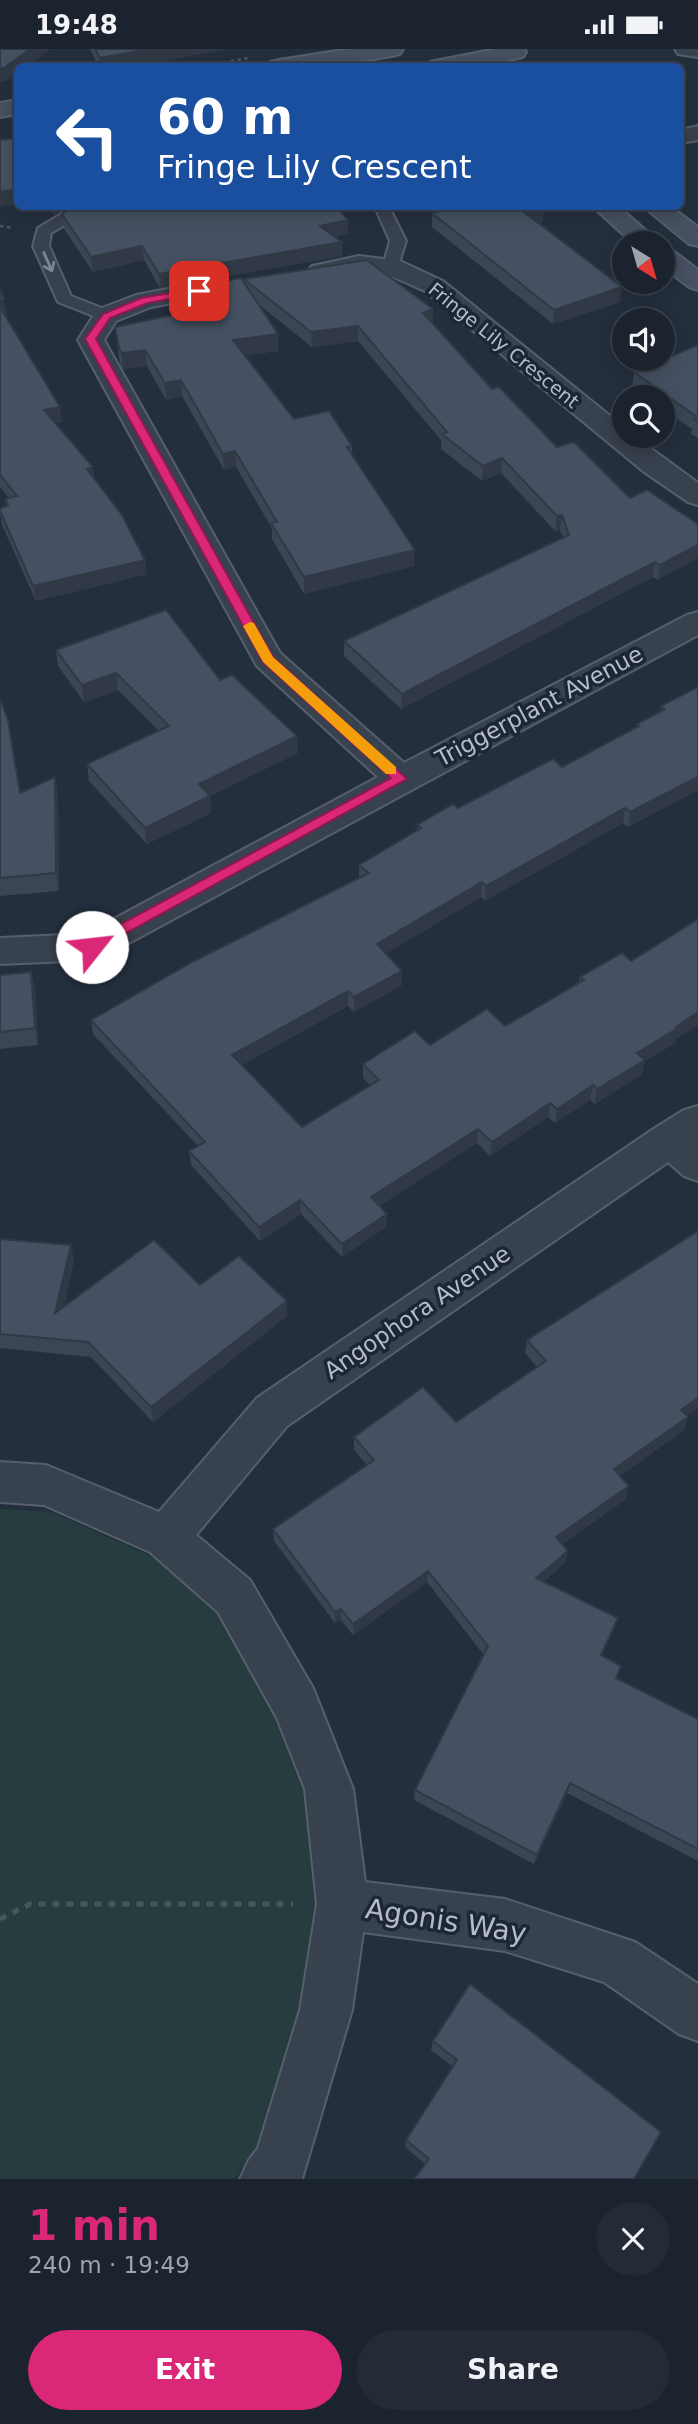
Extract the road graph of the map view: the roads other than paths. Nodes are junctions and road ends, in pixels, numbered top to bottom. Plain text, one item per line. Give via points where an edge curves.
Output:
1 (392, 49) edge
2 (686, 49) edge
3 (698, 50) edge
4 (518, 56) edge
5 (480, 57) edge
6 (304, 63) edge
7 (455, 63) edge
8 (106, 210) edge
9 (383, 210) edge
10 (609, 210) edge
11 (660, 210) edge
12 (634, 231) edge
13 (698, 239) edge
14 (676, 265) edge
15 (391, 266) junction
16 (292, 275) edge
17 (252, 282) edge
18 (698, 282) edge
19 (106, 316) junction
20 (698, 496) edge
21 (698, 622) edge
22 (401, 779) junction
23 (0, 951) edge
24 (689, 1142) edge
25 (0, 1482) edge
26 (166, 1537) junction
27 (342, 1904) junction
28 (698, 2015) edge
29 (268, 2179) edge

1 - 6 street
2 - 3 street
4 - 5 street
5 - 7 street
8 -> 19 lane via 69,216 44,231 41,246 64,299
9 - 15 lane via 398,241
10 - 12 street
11 - 13 street
14 - 18 street
15 - 16 street, Fringe Lily Crescent via 359,264
15 - 20 street, Fringe Lily Crescent via 434,286 653,465
17 - 19 street via 145,300
19 - 22 street via 91,339 268,659
21 - 22 street, Triggerplant Avenue
22 - 23 street, Triggerplant Avenue via 92,947
24 - 26 street, Angophora Avenue via 272,1412
25 - 26 street via 46,1485
26 - 27 street via 233,1596 296,1705 329,1789
27 - 28 street, Agonis Way via 505,1926 605,1956
27 - 29 street via 326,2010 281,2163

